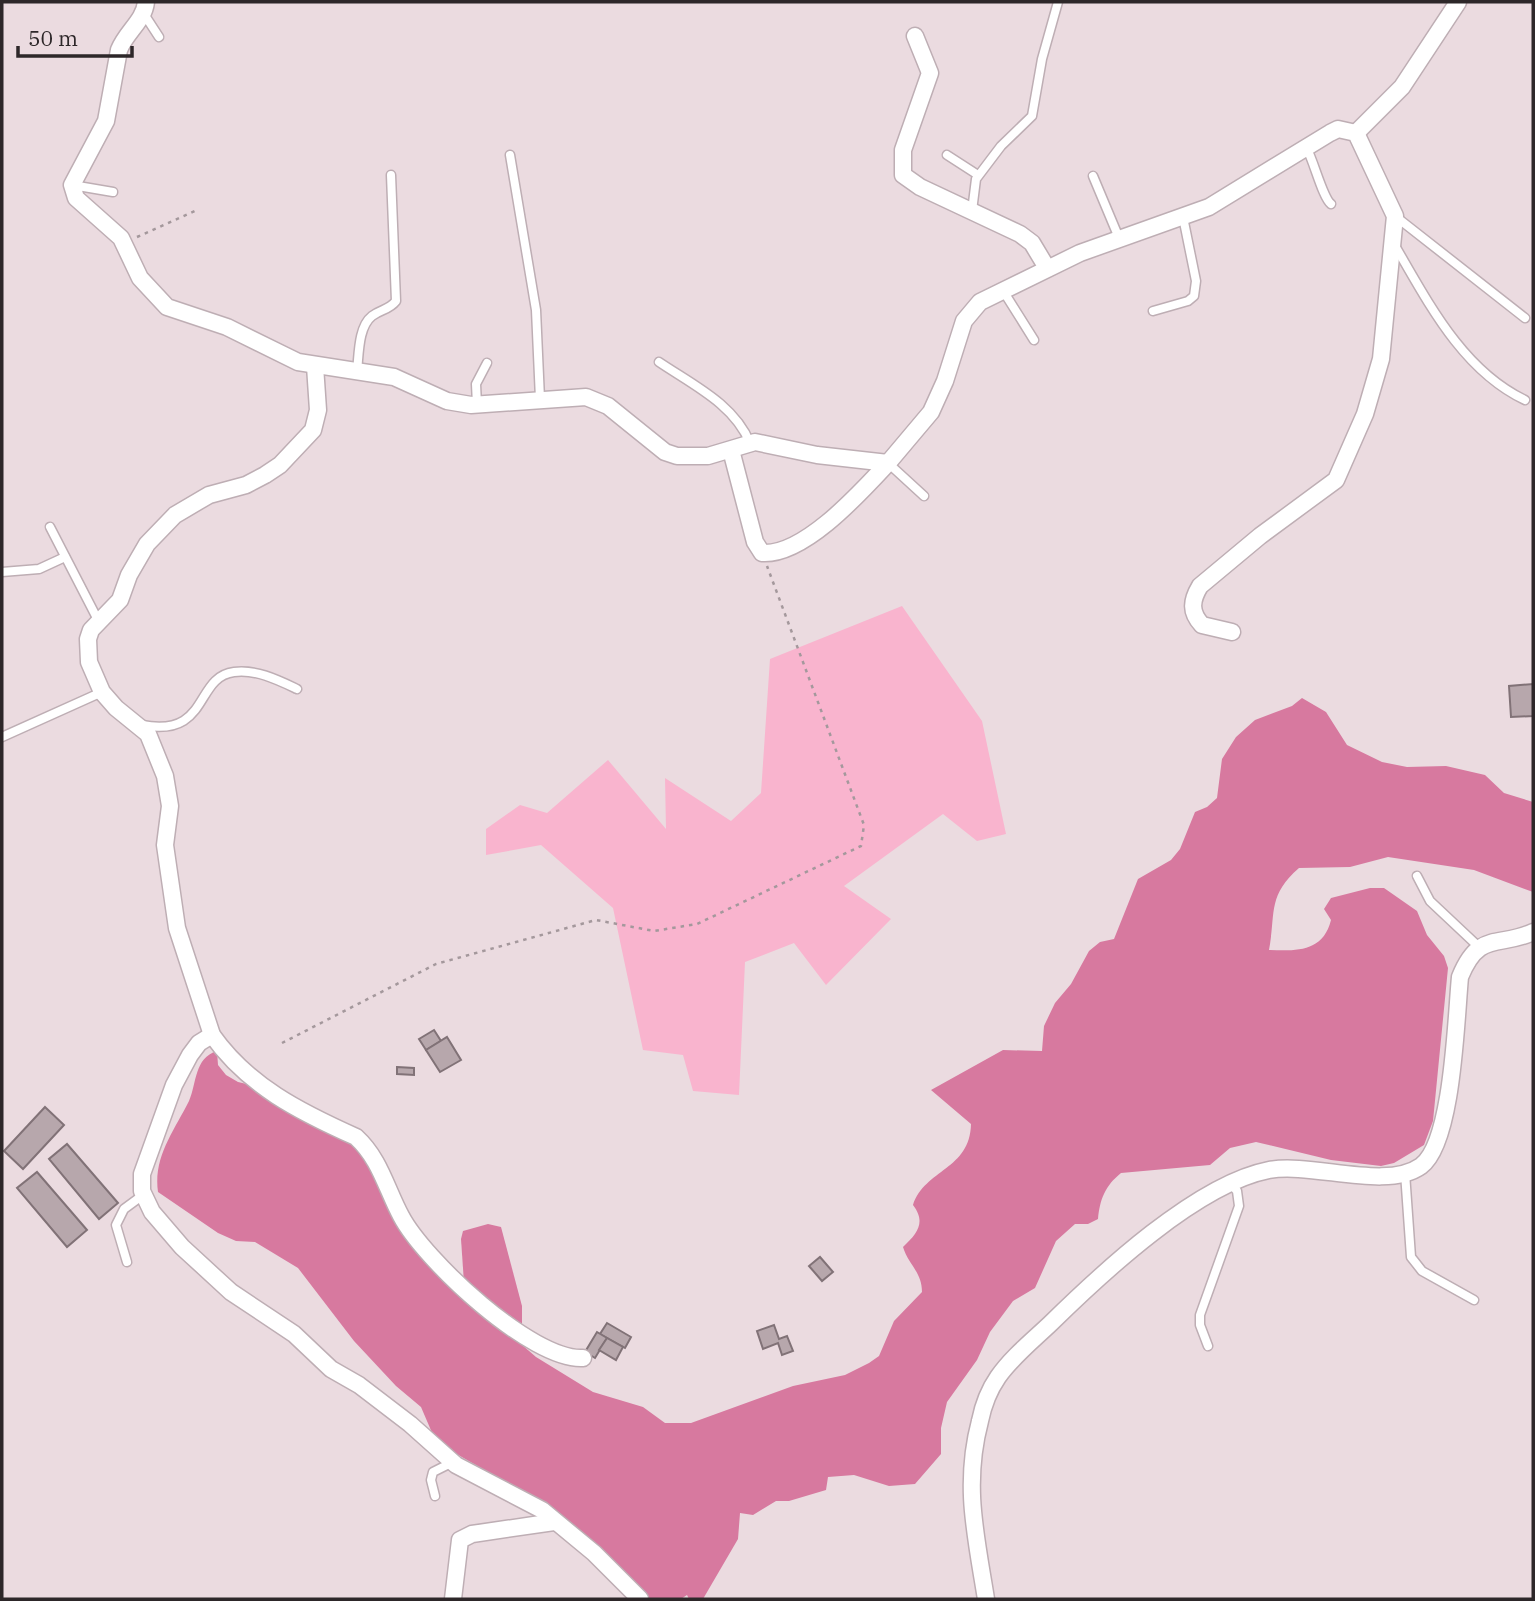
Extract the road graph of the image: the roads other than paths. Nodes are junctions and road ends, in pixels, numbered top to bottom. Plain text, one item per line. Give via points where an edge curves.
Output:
1 (1058, 2) edge
2 (1458, 2) edge
3 (145, 8) edge
4 (159, 37) dead end
5 (915, 37) dead end
6 (1356, 134) junction
7 (1307, 149) junction
8 (510, 155) dead end
9 (947, 155) dead end
10 (391, 175) dead end
11 (978, 175) junction
12 (1093, 176) dead end
13 (72, 185) junction
14 (113, 192) dead end
15 (1331, 204) dead end
16 (972, 211) junction
17 (1395, 216) junction
18 (1183, 217) junction
19 (1119, 239) junction
20 (1393, 241) junction
21 (1047, 268) junction
22 (1002, 289) junction
23 (1153, 311) dead end
24 (1525, 318) dead end
25 (1034, 340) dead end
26 (659, 362) dead end
27 (487, 363) dead end
28 (316, 366) junction
29 (357, 371) junction
30 (540, 399) junction
31 (1525, 400) dead end
32 (477, 405) junction
33 (750, 443) junction
34 (731, 450) junction
35 (888, 463) junction
36 (924, 496) dead end
37 (50, 527) dead end
38 (65, 557) junction
39 (2, 572) edge
40 (99, 622) junction
41 (1232, 632) dead end
42 (297, 689) dead end
43 (102, 692) junction
44 (139, 725) junction
45 (2, 737) edge
46 (1417, 876) dead end
47 (1533, 932) edge
48 (1480, 948) junction
49 (212, 1035) junction
50 (1405, 1172) junction
51 (1230, 1184) junction
52 (143, 1195) junction
53 (127, 1262) dead end
54 (1474, 1300) dead end
55 (1208, 1346) dead end
56 (583, 1358) dead end
57 (453, 1462) junction
58 (435, 1496) dead end
59 (554, 1522) junction
60 (453, 1599) edge
61 (640, 1599) edge
62 (986, 1599) edge

1 - 11 lane via 1032,116
2 - 6 street via 1402,87
3 - 4 lane
3 - 13 street via 123,39 115,60 106,121
5 - 16 street via 930,73 900,170 920,187
6 - 7 street via 1338,130
6 - 17 street
7 - 15 lane
7 - 18 street via 1231,195
8 - 30 lane via 536,310
9 - 11 lane
10 - 29 lane via 396,301 364,325
11 - 16 lane
12 - 19 lane
13 - 14 lane
13 - 28 street via 76,198 124,242 140,278 167,307 207,319 278,355
16 - 21 street via 1032,243
17 - 20 street
17 - 24 lane
18 - 19 street
18 - 23 lane via 1196,281 1194,296
19 - 21 street
20 - 31 lane via 1470,361 1498,387
20 - 41 street via 1381,359 1361,425 1340,472 1323,492 1260,536 1194,596 1192,606 1202,625
21 - 22 street
22 - 25 lane
22 - 35 street via 967,314 932,412
26 - 33 lane via 729,411
27 - 32 lane via 476,384
28 - 29 street
28 - 40 street via 317,420 307,438 265,475 209,495 175,515 147,544 120,600
29 - 32 street via 394,377 447,401
30 - 32 street
30 - 34 street via 575,396 599,401 665,452 677,456
33 - 34 street
33 - 35 street
34 - 35 street via 755,542 762,553 808,536
35 - 36 lane
37 - 38 lane
38 - 39 lane via 26,572
38 - 40 lane
40 - 43 street via 91,630 87,646
42 - 44 lane via 250,672 232,672 219,677 196,712 172,727
43 - 44 street
43 - 45 lane
44 - 49 street via 148,734 165,776 170,806 166,845 177,928
46 - 48 lane via 1430,901
47 - 48 street via 1494,940
48 - 50 street via 1466,962 1460,977 1439,1140 1421,1166
49 - 52 street via 195,1048 174,1086 149,1147 142,1174
49 - 56 street via 243,1073 281,1101 364,1144 407,1224 497,1318 535,1342 574,1359
50 - 51 street via 1377,1176 1286,1168
50 - 54 lane via 1411,1257 1422,1271
51 - 55 lane via 1237,1191 1239,1206 1200,1315
51 - 62 street via 1136,1247 1064,1310 998,1378 980,1421 970,1486
52 - 53 lane via 124,1209 116,1225
52 - 57 street via 182,1247 231,1292 294,1334 331,1369 359,1385
57 - 58 lane via 433,1472
57 - 59 street via 527,1501
59 - 60 street via 472,1534 460,1540
59 - 61 street via 594,1553

